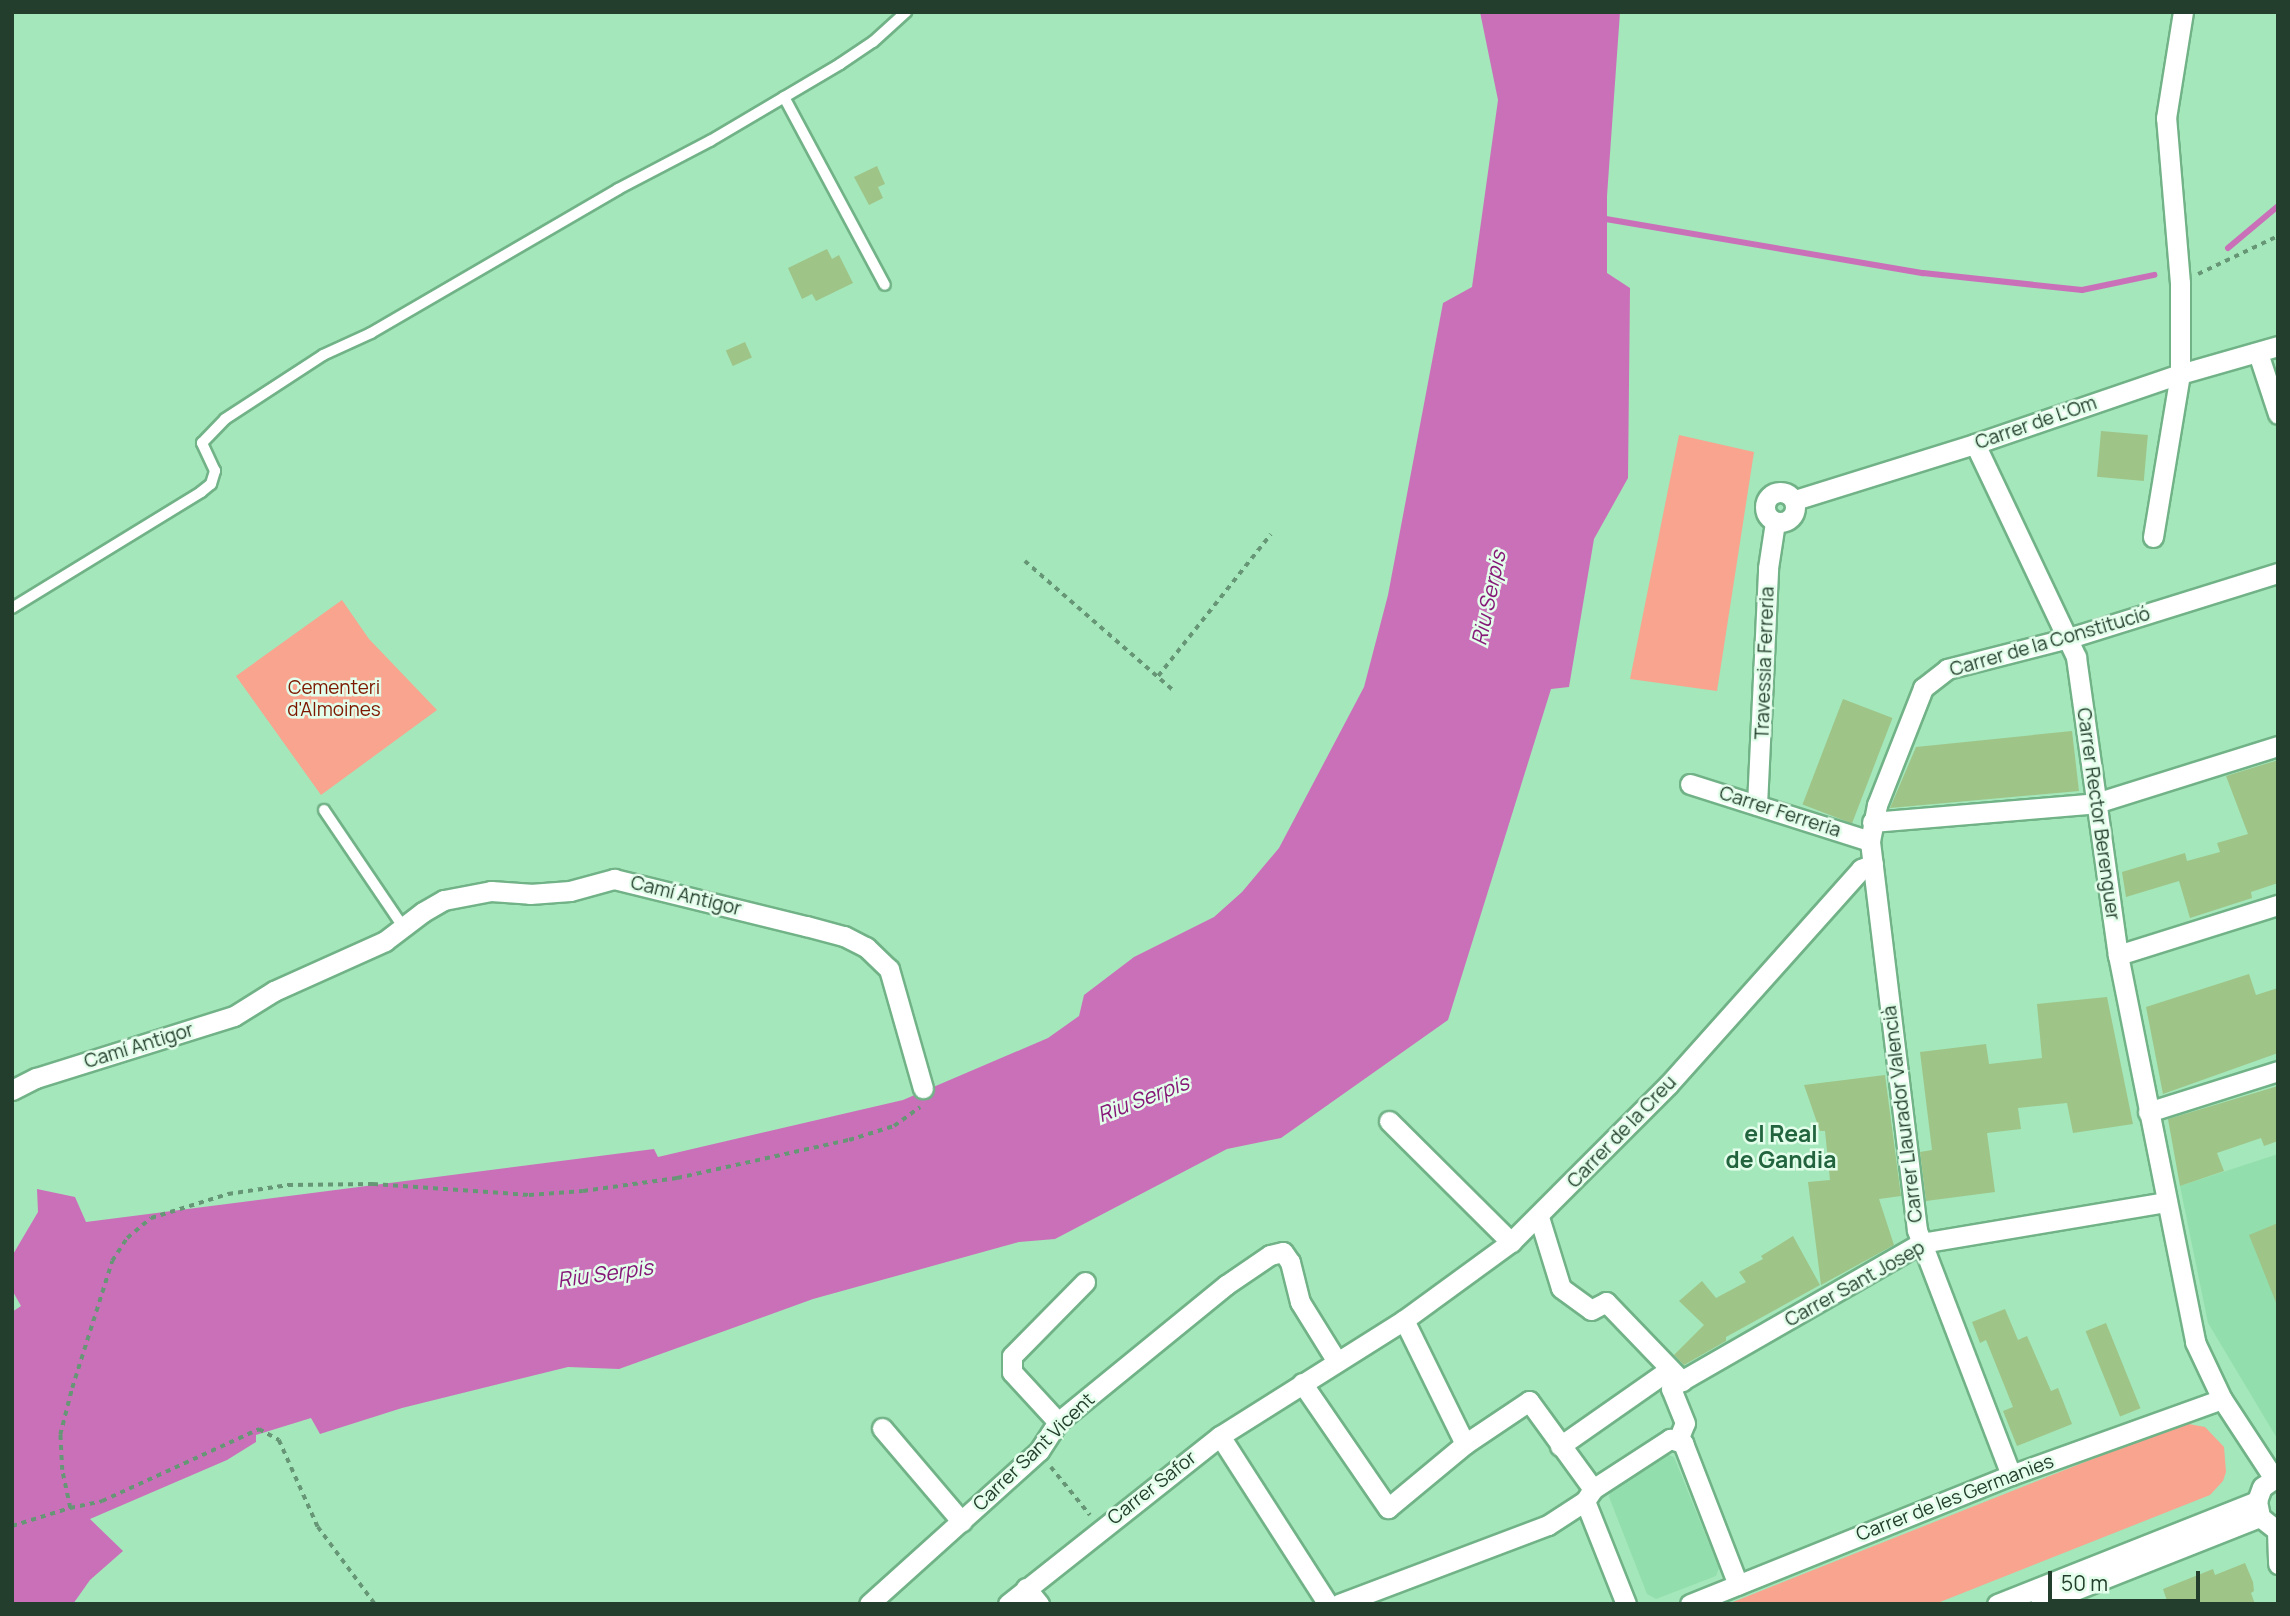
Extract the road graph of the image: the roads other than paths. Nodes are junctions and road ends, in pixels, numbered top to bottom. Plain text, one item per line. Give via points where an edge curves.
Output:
1 (906, 12) edge
2 (2183, 12) edge
3 (784, 97) junction
4 (884, 285) dead end
5 (2278, 346) edge
6 (2258, 353) junction
7 (2180, 374) junction
8 (2278, 414) edge
9 (1975, 444) junction
10 (1775, 522) joint
11 (2153, 537) dead end
12 (2278, 573) edge
13 (12, 608) edge
14 (2069, 638) junction
15 (2278, 746) edge
16 (1690, 784) dead end
17 (2096, 803) junction
18 (1757, 804) junction
19 (324, 810) dead end
20 (1871, 832) junction
21 (1873, 864) junction
22 (2278, 905) edge
23 (404, 928) junction
24 (2118, 955) junction
25 (2278, 1071) edge
26 (923, 1088) road end
27 (12, 1090) edge
28 (2148, 1112) junction
29 (1389, 1121) dead end
30 (2165, 1202) junction
31 (1539, 1217) junction
32 (1511, 1242) junction
33 (1921, 1243) junction
34 (1085, 1282) dead end
35 (1404, 1320) junction
36 (1336, 1360) junction
37 (1676, 1375) junction
38 (1303, 1383) junction
39 (2222, 1399) junction
40 (1058, 1422) junction
41 (882, 1428) dead end
42 (1220, 1436) junction
43 (1678, 1440) junction
44 (1465, 1444) junction
45 (1560, 1446) junction
46 (2011, 1475) junction
47 (2276, 1477) edge
48 (1589, 1495) junction
49 (2258, 1509) junction
50 (962, 1521) junction
51 (2277, 1531) edge
52 (2278, 1564) edge
53 (1738, 1585) junction
54 (1026, 1588) junction
55 (2091, 1595) edge
56 (869, 1604) edge
57 (1009, 1604) edge
58 (1039, 1604) edge
59 (1328, 1604) edge
60 (1339, 1604) edge
61 (1626, 1604) edge
62 (1690, 1604) edge
63 (1997, 1604) edge
64 (2040, 1604) edge

1 - 3 lane via 863,50
2 - 7 street via 2166,118 2180,283
3 - 4 lane
3 - 13 lane via 359,340 307,365 207,435 202,449 215,471 211,484
5 - 6 street, Carrer de L'Om
6 - 7 street, Carrer de L'Om
6 - 8 street
7 - 9 street, Carrer de L'Om
7 - 11 street
9 - 10 street, Carrer de L'Om via 1795,500 1796,513 1787,522
9 - 14 street, Carrer Rector Berenguer
10 - 18 street, Travessia Ferreria via 1768,568
12 - 14 street, Carrer de la Constitució
14 - 17 street, Carrer Rector Berenguer via 2076,657
14 - 20 street, Carrer de la Constitució via 1947,668 1923,688
15 - 17 street
16 - 18 street, Carrer Ferreria
17 - 20 street
17 - 24 street, Carrer Rector Berenguer
18 - 20 street, Carrer Ferreria
19 - 23 lane
20 - 21 street, Carrer Llaurador Valencià
21 - 31 street, Carrer de la Creu via 1861,869 1668,1085
21 - 33 street, Carrer Llaurador Valencià
22 - 24 street
23 - 26 street, Camí Antigor via 423,912 458,896 491,891 556,892 614,879 844,936 866,947 889,969
23 - 27 street, Camí Antigor via 385,942 274,991 234,1016 36,1078
24 - 28 street, Carrer Rector Berenguer
25 - 28 street
28 - 30 street, Carrer Rector Berenguer
29 - 32 street
30 - 33 street, Carrer Sant Josep
30 - 39 street, Carrer Rector Berenguer via 2195,1342
31 - 32 street, Carrer de la Creu
31 - 37 street via 1561,1288 1591,1310 1606,1302
32 - 35 street, Carrer de la Creu
33 - 37 street, Carrer Sant Josep
33 - 46 street, Carrer Llaurador Valencià
34 - 40 street via 1012,1356 1012,1372
35 - 36 street, Carrer de la Creu
35 - 44 street
36 - 38 street, Carrer de la Creu
36 - 40 street, Carrer Sant Vicent via 1300,1302 1283,1252 1270,1255 1226,1285
37 - 43 street via 1671,1389 1685,1423
37 - 45 street, Carrer Sant Josep
38 - 42 street, Carrer Safor
38 - 44 street via 1388,1508
39 - 46 street, Carrer de les Germanies
39 - 47 street, Carrer Rector Berenguer
40 - 50 street, Carrer Sant Vicent via 1038,1451
41 - 50 street
42 - 54 street, Carrer Safor
42 - 59 street
43 - 48 street via 1670,1439
43 - 53 street
44 - 45 street via 1529,1401
45 - 48 street
46 - 53 street, Carrer de les Germanies
47 - 49 street via 2262,1487
48 - 60 street via 1548,1525
48 - 61 street
49 - 51 street
49 - 55 street
49 - 63 street
50 - 56 street, Carrer Sant Vicent
51 - 52 street
53 - 62 street, Carrer de les Germanies
54 - 57 street, Carrer Safor
54 - 58 street
55 - 64 street

